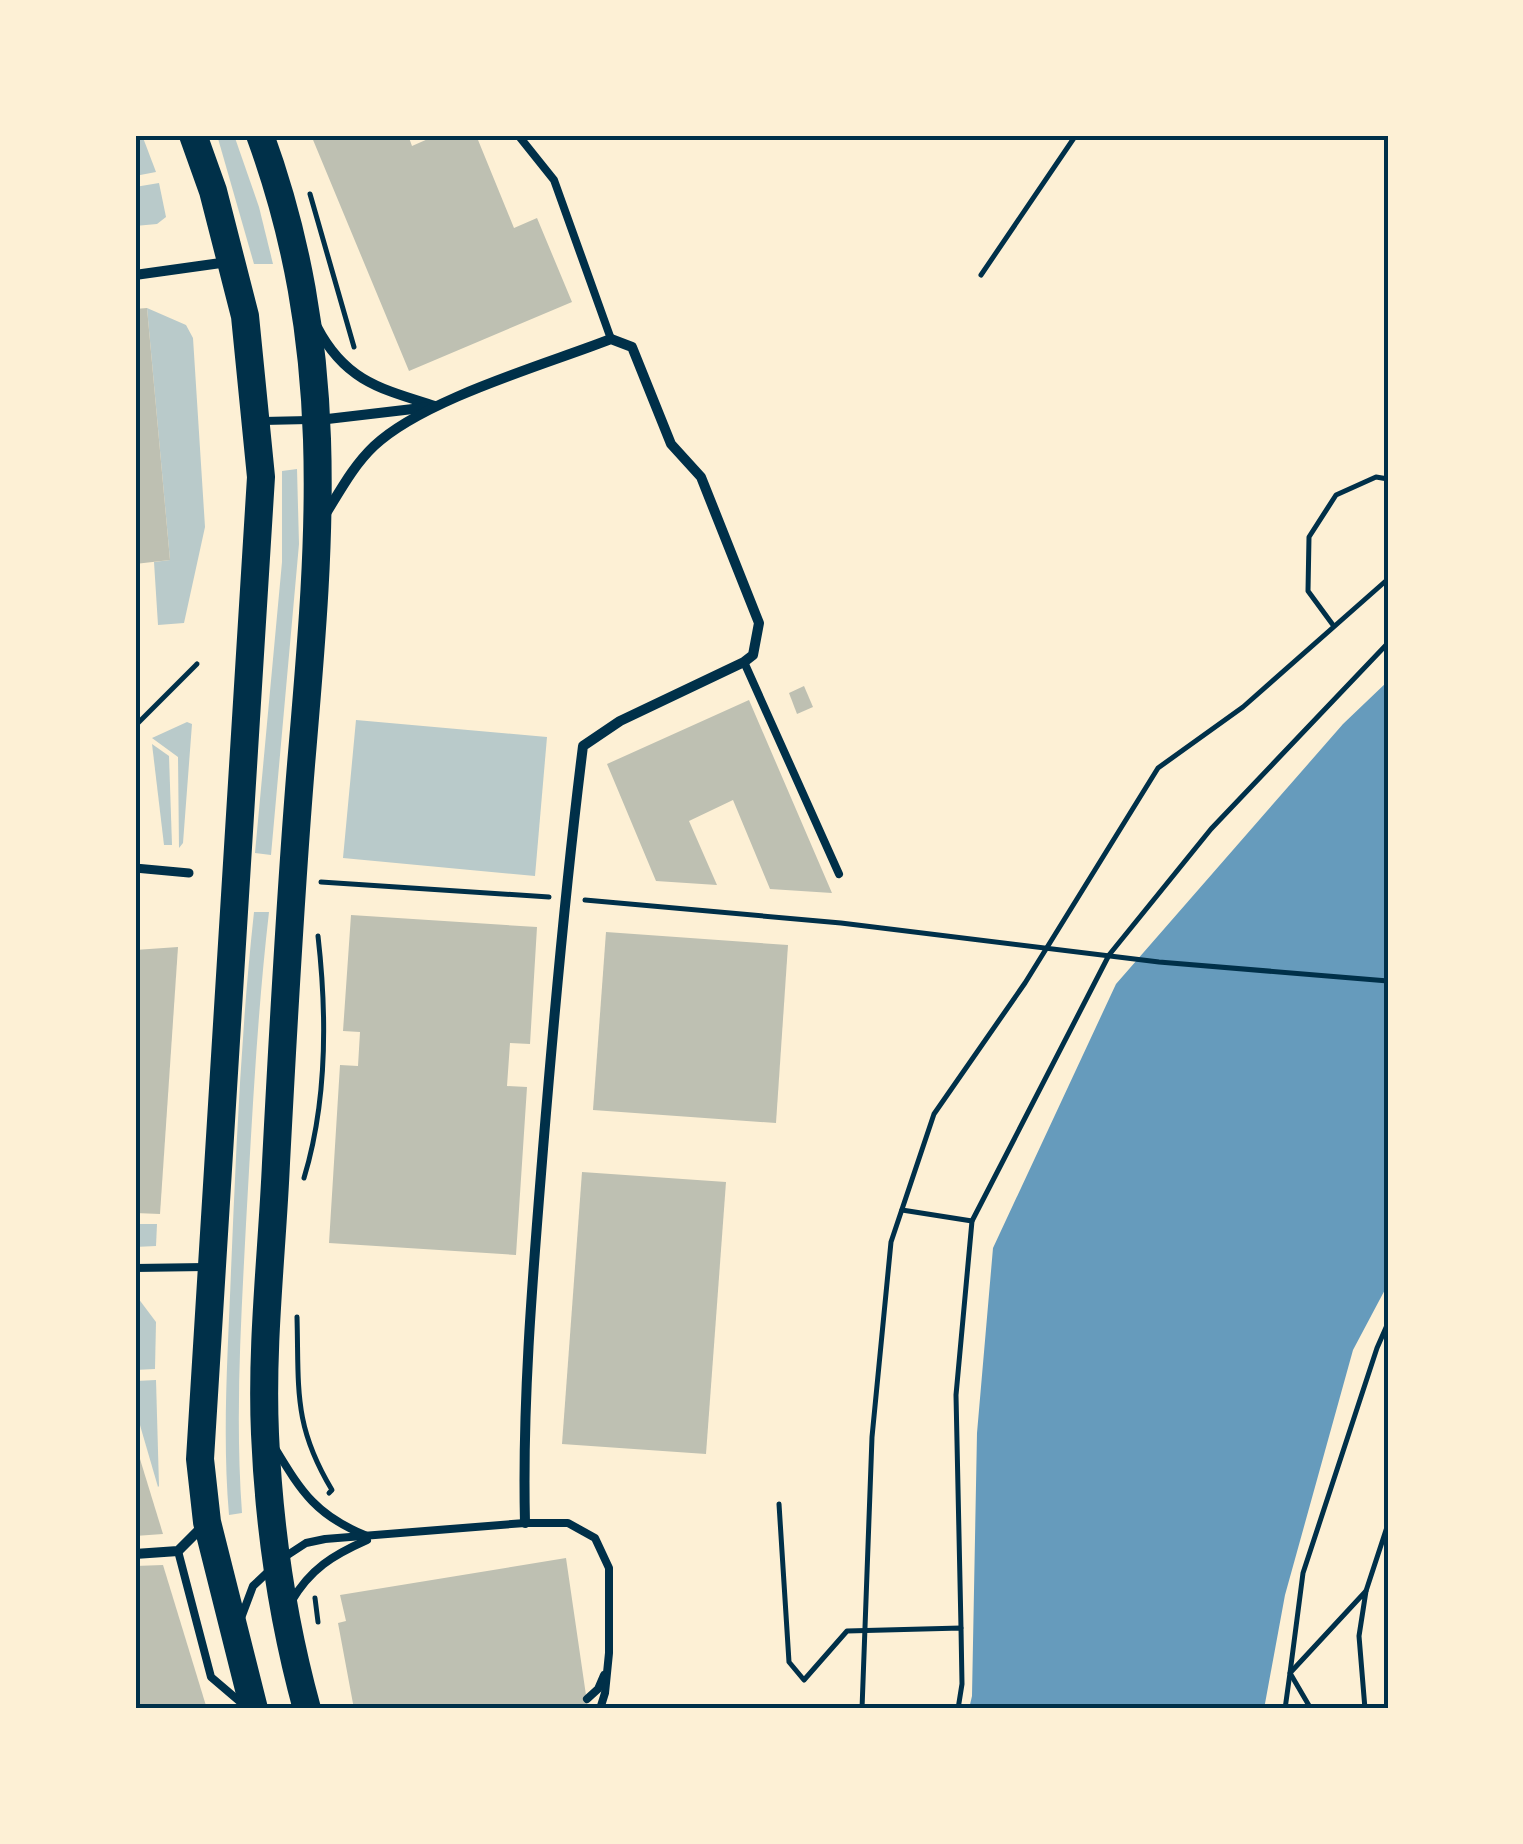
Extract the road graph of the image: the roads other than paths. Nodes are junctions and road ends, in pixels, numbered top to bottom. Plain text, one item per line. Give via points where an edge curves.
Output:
1 (194, 135) edge
2 (260, 135) edge
3 (518, 135) edge
4 (232, 261) junction
5 (135, 276) edge
6 (304, 296) junction
7 (611, 339) junction
8 (436, 406) junction
9 (318, 420) junction
10 (256, 421) junction
11 (320, 524) junction
12 (744, 662) junction
13 (135, 868) edge
14 (189, 873) dead end
15 (838, 874) dead end
16 (210, 1267) junction
17 (135, 1268) edge
18 (264, 1432) junction
19 (207, 1522) junction
20 (526, 1523) junction
21 (371, 1538) junction
22 (178, 1551) junction
23 (135, 1554) edge
24 (275, 1565) junction
25 (285, 1627) junction
26 (236, 1642) junction
27 (608, 1650) junction
28 (587, 1699) dead end
29 (251, 1709) edge
30 (307, 1709) edge
31 (600, 1709) edge

1 - 4 highway
2 - 6 highway
3 - 7 lane via 554,180
4 - 5 street
4 - 10 highway
6 - 8 street via 336,361 373,386
6 - 9 highway
7 - 8 street
7 - 12 street via 632,347 671,444 701,477 760,623 753,655
8 - 9 street
8 - 11 street via 373,447
9 - 10 lane
9 - 11 highway
10 - 16 highway via 258,558
11 - 18 highway via 290,900
12 - 15 lane
12 - 20 street via 582,746 536,1235
13 - 14 street
16 - 17 lane
16 - 19 highway via 200,1460
18 - 21 lane via 317,1506
18 - 24 highway
19 - 22 street
19 - 26 highway
20 - 21 lane
20 - 27 lane via 568,1524 594,1538 609,1568
21 - 24 lane via 306,1543
21 - 25 lane via 332,1556 305,1579
22 - 23 street
22 - 29 lane via 211,1677
24 - 25 highway
24 - 26 lane via 253,1586
25 - 30 highway
26 - 29 highway
27 - 28 lane via 603,1678
27 - 31 lane

